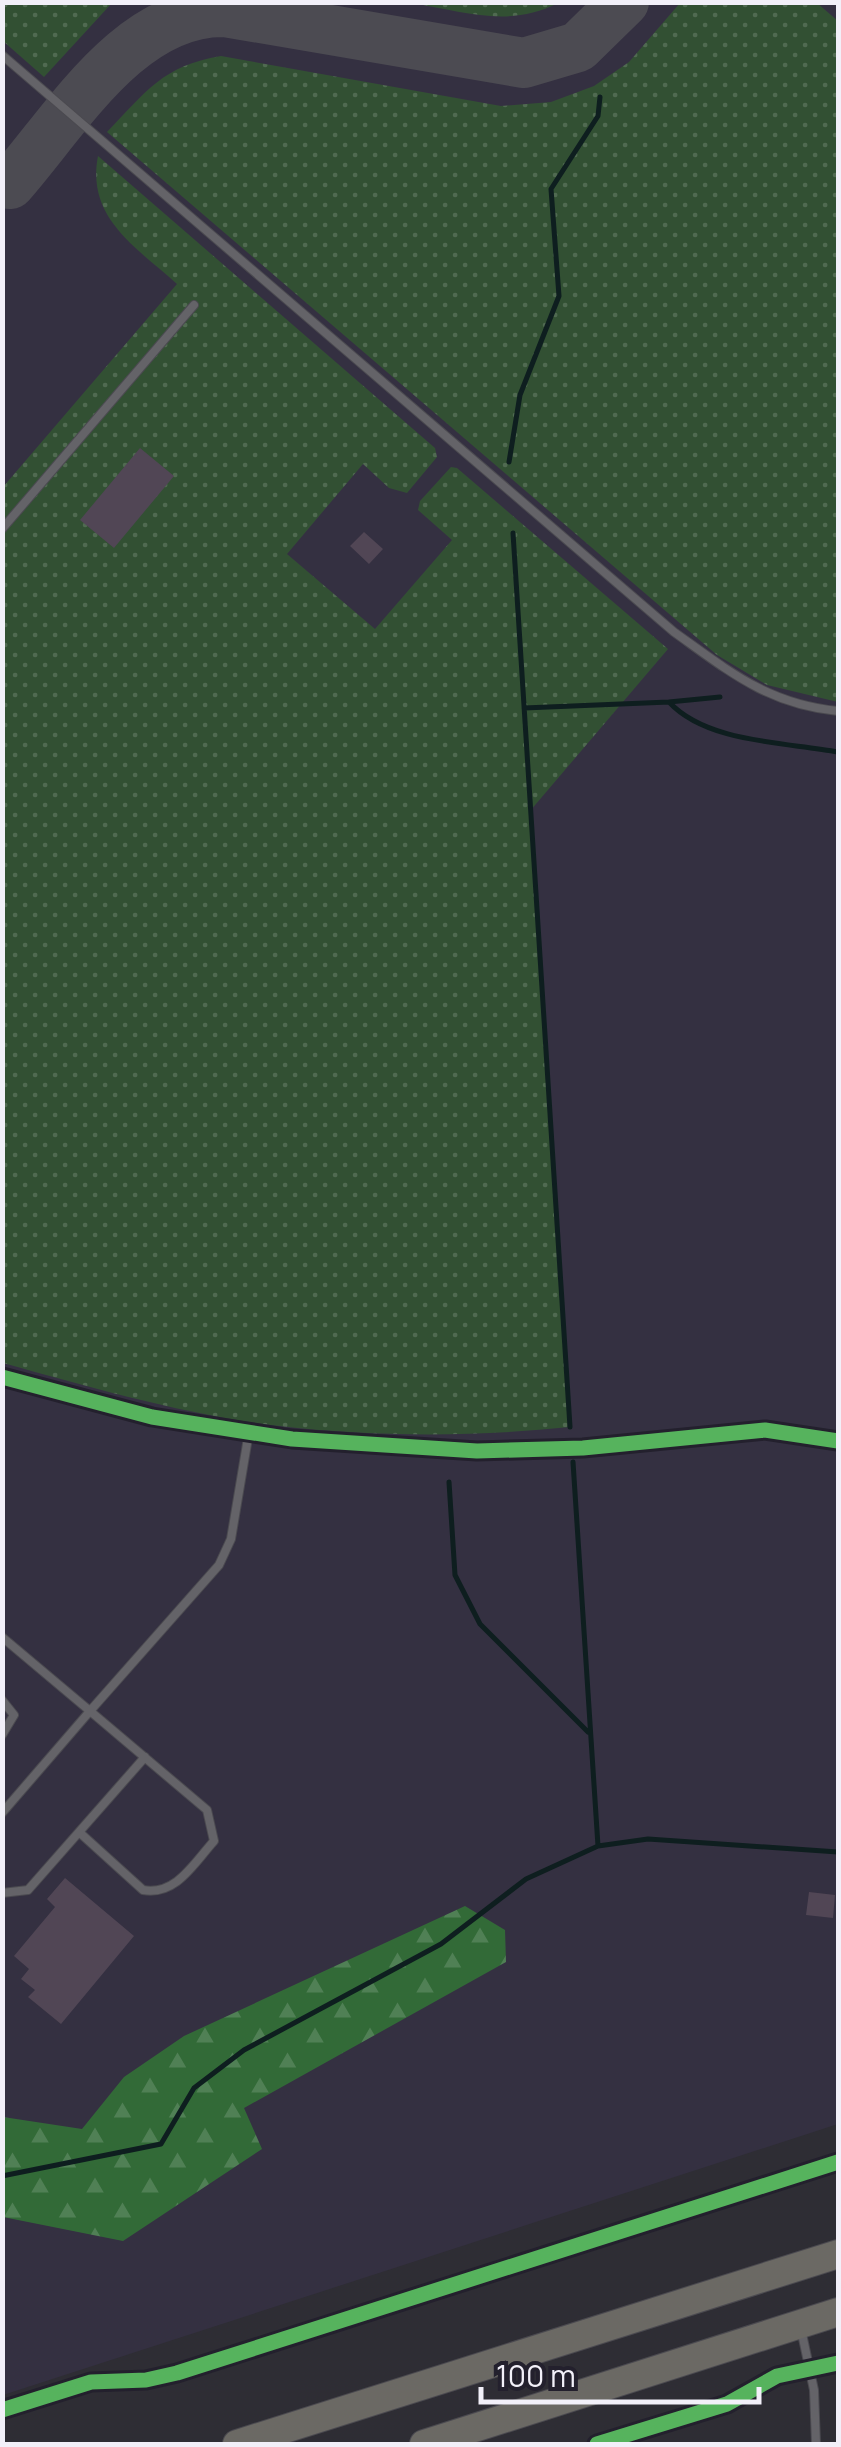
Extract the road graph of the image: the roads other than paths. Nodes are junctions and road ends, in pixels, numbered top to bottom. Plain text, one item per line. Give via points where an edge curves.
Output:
1 (2, 55) edge
2 (194, 305) dead end
3 (2, 529) edge
4 (838, 711) edge
5 (2, 1377) edge
6 (249, 1432) junction
7 (838, 1440) edge
8 (2, 1637) edge
9 (2, 1700) edge
10 (90, 1710) junction
11 (2, 1734) edge
12 (144, 1757) junction
13 (2, 1812) edge
14 (79, 1832) junction
15 (2, 1893) edge
16 (838, 2254) edge
17 (838, 2272) edge
18 (838, 2312) edge
19 (800, 2324) junction
20 (473, 2437) edge
21 (236, 2444) edge
22 (294, 2444) edge
23 (424, 2444) edge
24 (816, 2444) edge

1 - 4 lane via 674,632 753,688 802,707
2 - 3 lane
5 - 6 street via 152,1418
6 - 7 street via 477,1451 765,1430
6 - 10 lane via 226,1554
8 - 10 lane
9 - 11 lane via 14,1715
10 - 12 lane
10 - 13 lane
12 - 14 lane
12 - 14 lane via 207,1810 214,1840 171,1888 156,1892 143,1890
14 - 15 lane via 28,1890
16 - 21 highway
17 - 22 highway
18 - 19 highway
19 - 20 highway
19 - 24 lane via 814,2390
20 - 23 highway

